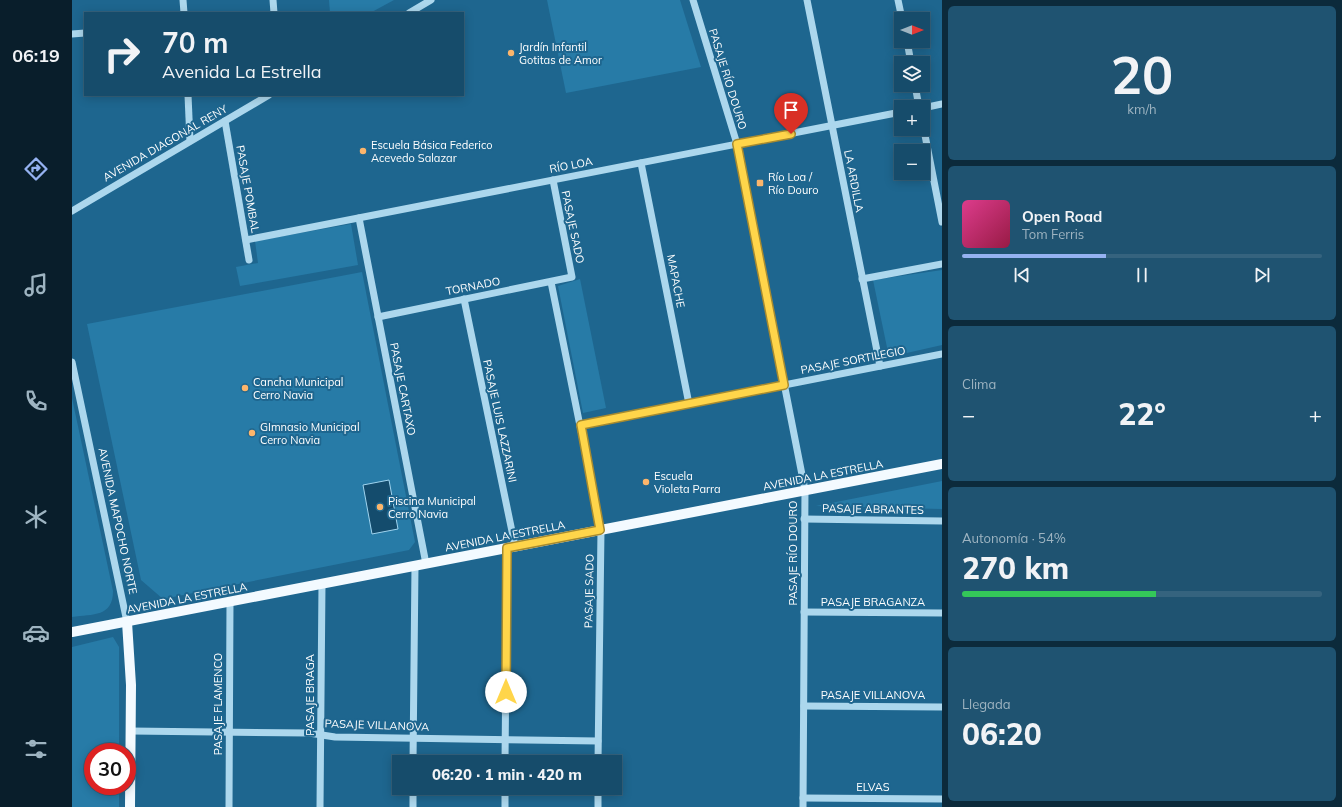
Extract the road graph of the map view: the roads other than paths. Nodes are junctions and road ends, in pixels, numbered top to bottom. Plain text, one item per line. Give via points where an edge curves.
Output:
1 (184, 0) edge
2 (273, 0) edge
3 (431, 0) edge
4 (693, 0) edge
5 (807, 0) edge
6 (898, 0) edge
7 (184, 12) edge
8 (274, 12) edge
9 (411, 12) edge
10 (901, 12) edge
11 (72, 34) edge
12 (84, 34) edge
13 (188, 96) edge
14 (267, 96) edge
15 (942, 104) edge
16 (930, 107) edge
17 (894, 113) edge
18 (224, 121) junction
19 (832, 126) junction
20 (925, 136) edge
21 (190, 141) junction
22 (737, 144) junction
23 (641, 163) junction
24 (553, 180) junction
25 (72, 211) edge
26 (359, 218) junction
27 (942, 222) edge
28 (246, 240) junction
29 (249, 260) dead end
30 (942, 264) edge
31 (572, 277) joint
32 (862, 280) junction
33 (551, 282) junction
34 (464, 299) junction
35 (378, 316) junction
36 (942, 354) edge
37 (72, 362) edge
38 (880, 366) junction
39 (784, 385) junction
40 (689, 404) junction
41 (581, 425) junction
42 (942, 464) edge
43 (805, 490) junction
44 (804, 519) junction
45 (942, 520) edge
46 (600, 530) junction
47 (511, 547) junction
48 (426, 564) junction
49 (415, 566) junction
50 (322, 584) junction
51 (230, 602) junction
52 (804, 612) junction
53 (942, 614) edge
54 (127, 622) junction
55 (72, 632) edge
56 (804, 706) junction
57 (942, 707) edge
58 (131, 731) junction
59 (229, 732) junction
60 (321, 735) junction
61 (414, 738) junction
62 (505, 740) junction
63 (598, 741) junction
64 (413, 755) edge
65 (505, 755) edge
66 (598, 755) edge
67 (413, 795) edge
68 (505, 795) edge
69 (598, 795) edge
70 (803, 798) junction
71 (942, 799) edge
72 (130, 807) edge
73 (229, 807) edge
74 (320, 807) edge
75 (413, 807) edge
76 (505, 807) edge
77 (598, 807) edge
78 (803, 807) edge

1 - 7 street
2 - 8 street
3 - 9 street
4 - 22 street, PASAJE RÍO DOURO
5 - 19 street, LA ARDILLA
6 - 10 street
11 - 12 street
13 - 21 street
14 - 18 street, AVENIDA DIAGONAL RENY
15 - 16 street
17 - 19 street, RÍO LOA
18 - 21 street, AVENIDA DIAGONAL RENY
18 - 28 street, PASAJE POMBAL
19 - 22 street, RÍO LOA
19 - 32 street, LA ARDILLA
20 - 27 street
21 - 25 street, AVENIDA DIAGONAL RENY
22 - 23 street, RÍO LOA
22 - 39 street, PASAJE RÍO DOURO
23 - 24 street, RÍO LOA
23 - 40 street, MAPACHE
24 - 26 street, RÍO LOA
24 - 31 street, PASAJE SADO
26 - 28 street, RÍO LOA
26 - 35 street, PASAJE CARTAXO
28 - 29 street, PASAJE POMBAL
30 - 32 street
31 - 33 street, TORNADO
32 - 38 street, LA ARDILLA
33 - 34 street, TORNADO
33 - 41 street, PASAJE SADO
34 - 35 street, TORNADO
34 - 47 street, PASAJE LUIS LAZZARINI
35 - 48 street, PASAJE CARTAXO
36 - 38 street, PASAJE SORTILEGIO
37 - 54 street, AVENIDA MAPOCHO NORTE
38 - 39 street, PASAJE SORTILEGIO
39 - 40 street, PASAJE SORTILEGIO
39 - 43 street, PASAJE RÍO DOURO
40 - 41 street, PASAJE SORTILEGIO
41 - 46 street, PASAJE SADO
42 - 43 main road, AVENIDA LA ESTRELLA
43 - 44 street, PASAJE RÍO DOURO
43 - 46 main road, AVENIDA LA ESTRELLA
44 - 45 street, PASAJE ABRANTES
44 - 52 street, PASAJE RÍO DOURO
46 - 47 main road, AVENIDA LA ESTRELLA
46 - 63 street, PASAJE SADO
47 - 48 main road, AVENIDA LA ESTRELLA
47 - 62 street, PASAJE LUIS LAZZARINI
48 - 49 main road, AVENIDA LA ESTRELLA
49 - 50 main road, AVENIDA LA ESTRELLA
49 - 61 street
50 - 51 main road, AVENIDA LA ESTRELLA
50 - 60 street, PASAJE BRAGA
51 - 54 main road, AVENIDA LA ESTRELLA
51 - 59 street, PASAJE FLAMENCO
52 - 53 street, PASAJE BRAGANZA
52 - 56 street, PASAJE RÍO DOURO
54 - 55 main road, AVENIDA LA ESTRELLA
54 - 58 main road, AVENIDA MAPOCHO NORTE
56 - 57 street, PASAJE VILLANOVA
56 - 70 street, PASAJE RÍO DOURO
58 - 59 street, PASAJE VILLANOVA
58 - 72 main road, AVENIDA MAPOCHO NORTE
59 - 60 street, PASAJE VILLANOVA via 310,732
59 - 73 street, PASAJE FLAMENCO
60 - 61 street, PASAJE VILLANOVA
60 - 74 street, PASAJE BRAGA
61 - 62 street, PASAJE VILLANOVA
61 - 64 street
62 - 63 street, PASAJE VILLANOVA
62 - 65 street, PASAJE LUIS LAZZARINI
63 - 66 street, PASAJE SADO
67 - 75 street
68 - 76 street
69 - 77 street
70 - 71 street, ELVAS
70 - 78 street, PASAJE RÍO DOURO

